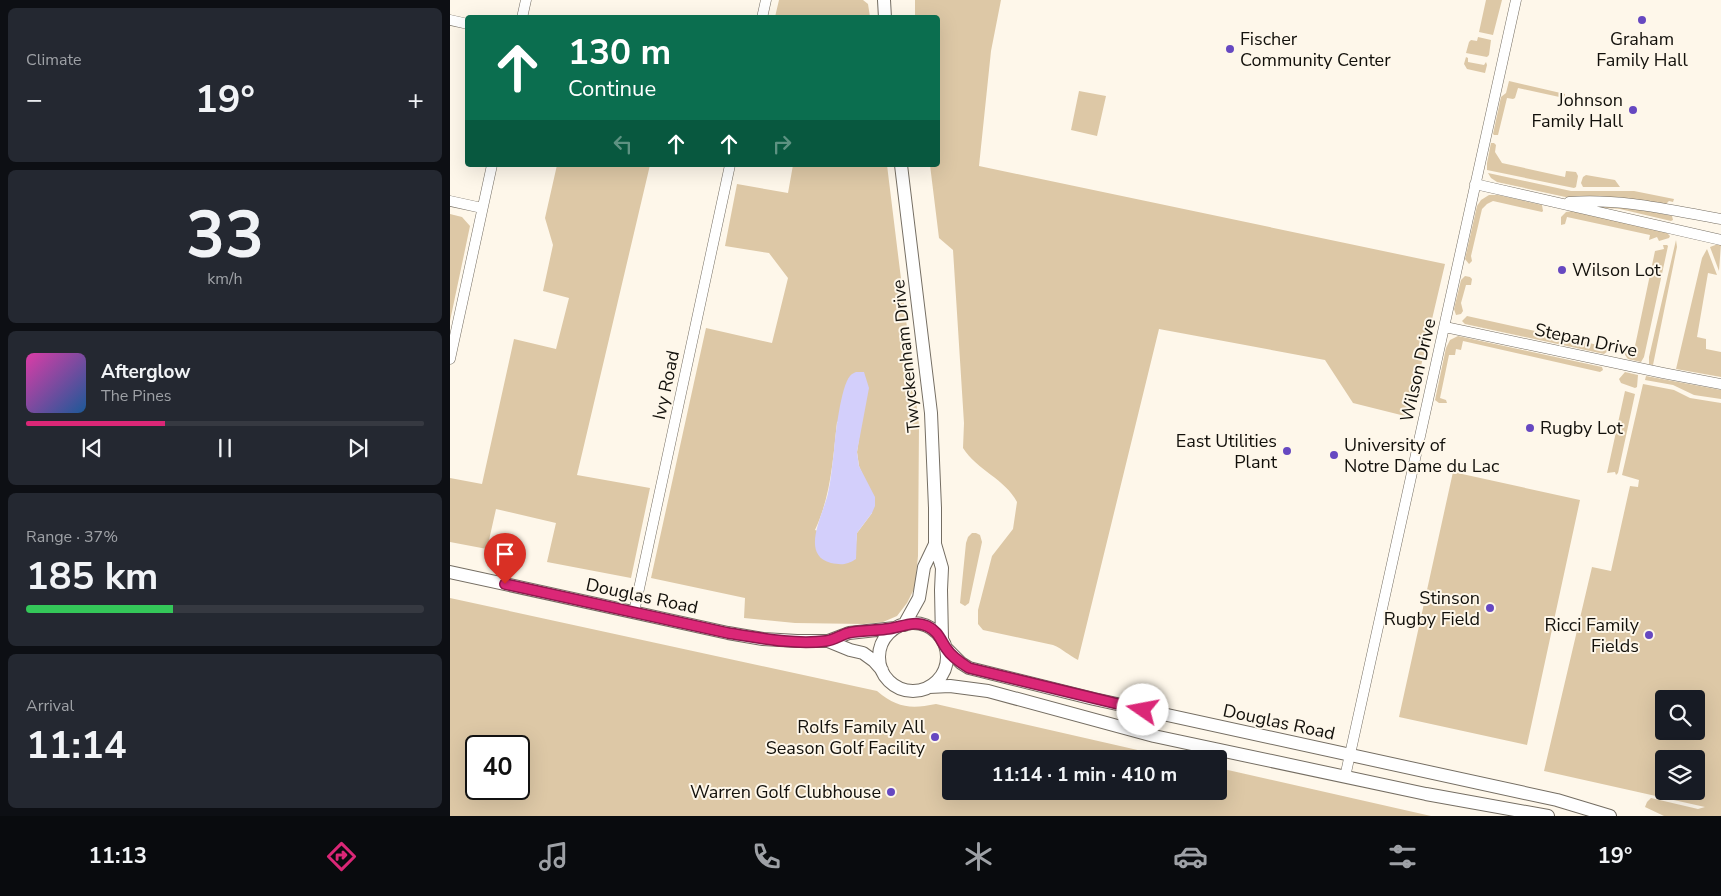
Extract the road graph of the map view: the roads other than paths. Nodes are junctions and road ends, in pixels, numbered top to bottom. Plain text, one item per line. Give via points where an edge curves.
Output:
1 (526, 0) edge
2 (766, 0) edge
3 (884, 0) edge
4 (1516, 0) edge
5 (523, 15) edge
6 (763, 15) edge
7 (885, 15) edge
8 (450, 20) edge
9 (465, 23) edge
10 (492, 167) edge
11 (730, 167) edge
12 (901, 167) edge
13 (1475, 184) junction
14 (450, 201) edge
15 (1558, 203) junction
16 (482, 208) junction
17 (1721, 219) edge
18 (1721, 240) edge
19 (1445, 327) junction
20 (450, 359) edge
21 (1721, 384) edge
22 (935, 544) junction
23 (450, 572) edge
24 (634, 612) junction
25 (900, 626) junction
26 (828, 641) junction
27 (944, 644) junction
28 (882, 670) junction
29 (929, 687) junction
30 (1350, 756) junction
31 (1345, 777) junction
32 (1548, 816) edge
33 (1610, 816) edge

1 - 5 street
2 - 6 street
3 - 7 street
4 - 13 street, Wilson Drive
8 - 9 street
10 - 16 street
11 - 24 street, Ivy Road
12 - 22 street, Twyckenham Drive via 931,413
13 - 15 street
13 - 19 street, Wilson Drive
14 - 16 street
15 - 17 street via 1616,201
15 - 18 street
16 - 20 street
19 - 21 street, Stepan Drive
19 - 30 street, Wilson Drive
22 - 25 street, Twyckenham Drive via 924,567 919,598
22 - 27 street, Twyckenham Drive via 942,568
23 - 24 street, Douglas Road
24 - 26 street, Douglas Road via 728,633
25 - 26 street, Douglas Road via 849,633
25 - 27 street via 926,625
25 - 28 street via 883,642 880,651
26 - 28 street, Douglas Road via 863,653
27 - 29 street via 947,660 944,671
27 - 30 street, Douglas Road via 960,663 969,668
28 - 29 street via 888,679 907,690
29 - 31 street via 988,691 1154,736
30 - 31 street, Wilson Drive
30 - 33 street, Douglas Road via 1557,800
31 - 32 street

